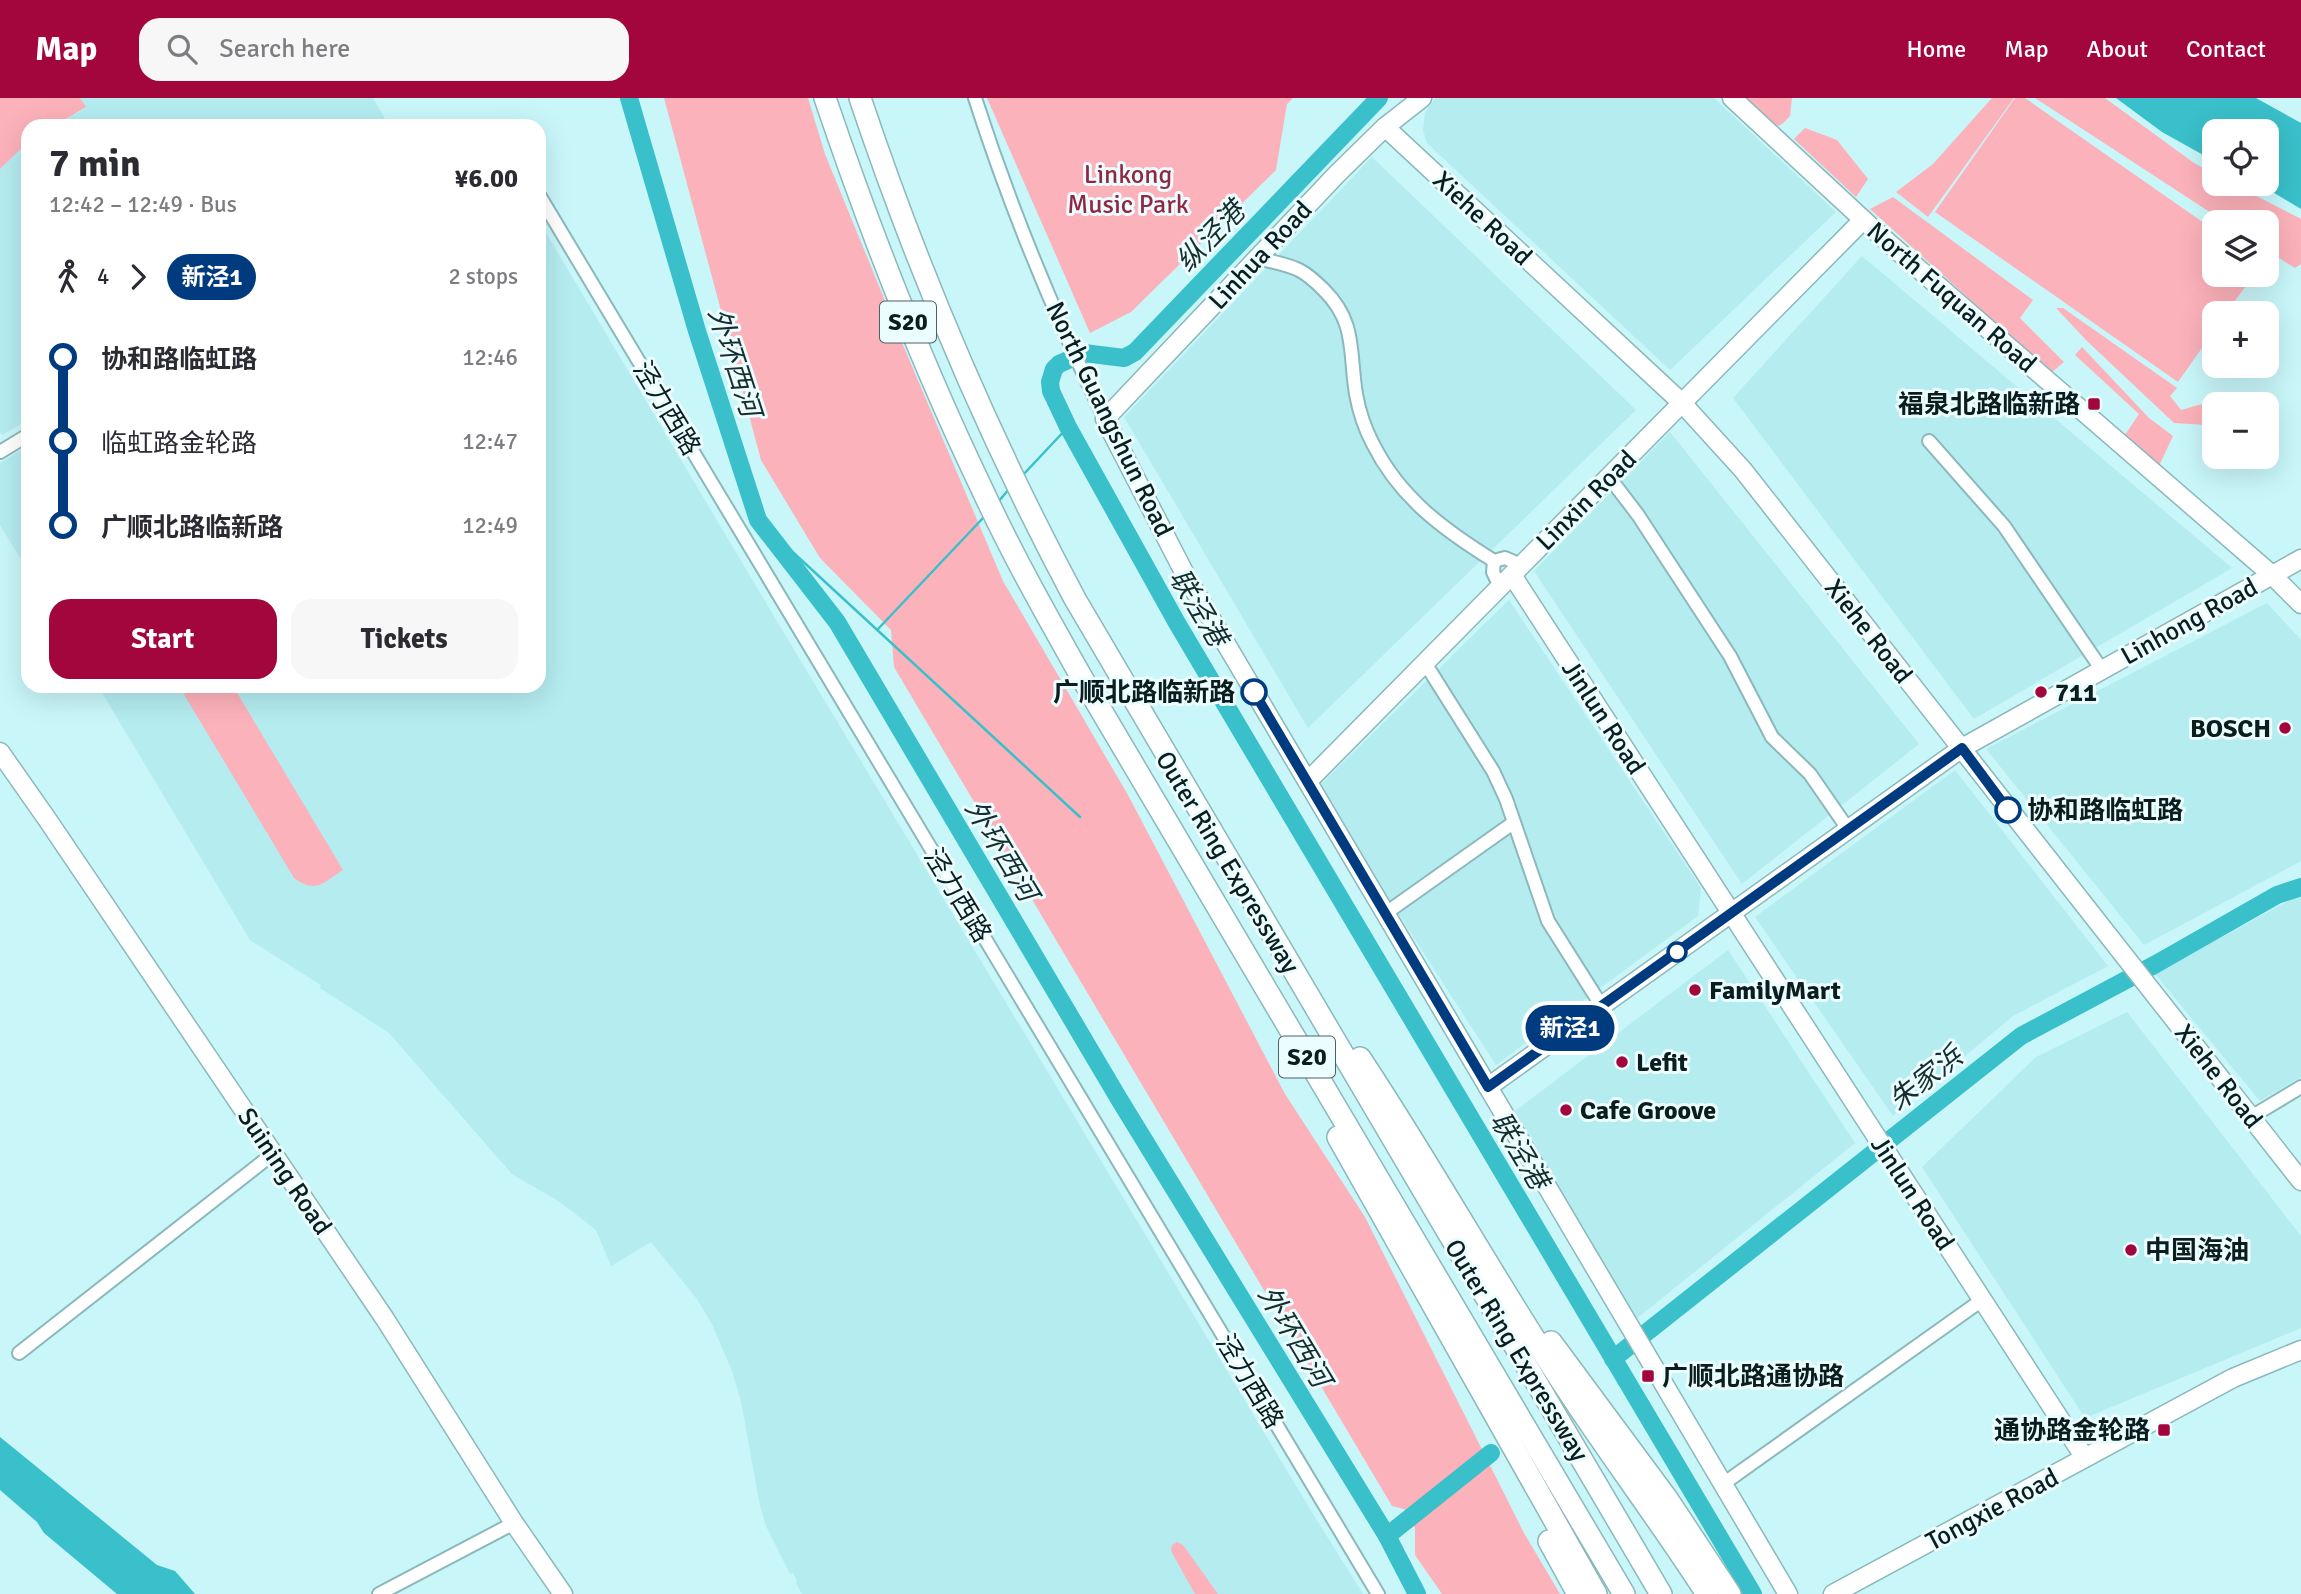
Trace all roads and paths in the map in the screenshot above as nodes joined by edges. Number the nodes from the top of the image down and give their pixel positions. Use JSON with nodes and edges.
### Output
{"nodes":[{"id":1,"x":825,"y":98,"type":"edge"},
{"id":2,"x":860,"y":98,"type":"edge"},
{"id":3,"x":975,"y":98,"type":"edge"},
{"id":4,"x":1422,"y":98,"type":"edge"},
{"id":5,"x":1732,"y":98,"type":"edge"},
{"id":6,"x":1385,"y":127,"type":"junction"},
{"id":7,"x":546,"y":207,"type":"edge"},
{"id":8,"x":1863,"y":220,"type":"junction"},
{"id":9,"x":1258,"y":258,"type":"junction"},
{"id":10,"x":1682,"y":403,"type":"junction"},
{"id":11,"x":1105,"y":419,"type":"junction"},
{"id":12,"x":21,"y":439,"type":"edge"},
{"id":13,"x":1929,"y":441,"type":"dead end"},
{"id":14,"x":0,"y":452,"type":"edge"},
{"id":15,"x":1609,"y":477,"type":"junction"},
{"id":16,"x":2301,"y":559,"type":"edge"},
{"id":17,"x":1494,"y":561,"type":"junction"},
{"id":18,"x":2272,"y":575,"type":"junction"},
{"id":19,"x":1511,"y":576,"type":"junction"},
{"id":20,"x":2301,"y":604,"type":"edge"},
{"id":21,"x":1425,"y":663,"type":"junction"},
{"id":22,"x":2102,"y":670,"type":"junction"},
{"id":23,"x":1962,"y":748,"type":"junction"},
{"id":24,"x":0,"y":752,"type":"edge"},
{"id":25,"x":0,"y":770,"type":"edge"},
{"id":26,"x":1308,"y":781,"type":"junction"},
{"id":27,"x":1513,"y":823,"type":"junction"},
{"id":28,"x":1848,"y":829,"type":"junction"},
{"id":29,"x":1223,"y":853,"type":"junction"},
{"id":30,"x":1196,"y":869,"type":"junction"},
{"id":31,"x":1731,"y":912,"type":"junction"},
{"id":32,"x":1386,"y":913,"type":"junction"},
{"id":33,"x":1601,"y":1005,"type":"junction"},
{"id":34,"x":1488,"y":1087,"type":"junction"},
{"id":35,"x":2301,"y":1087,"type":"edge"},
{"id":36,"x":2251,"y":1117,"type":"junction"},
{"id":37,"x":265,"y":1160,"type":"junction"},
{"id":38,"x":2301,"y":1181,"type":"edge"},
{"id":39,"x":1478,"y":1246,"type":"junction"},
{"id":40,"x":1421,"y":1286,"type":"junction"},
{"id":41,"x":1982,"y":1300,"type":"junction"},
{"id":42,"x":2301,"y":1350,"type":"edge"},
{"id":43,"x":19,"y":1353,"type":"dead end"},
{"id":44,"x":2085,"y":1458,"type":"junction"},
{"id":45,"x":1723,"y":1484,"type":"junction"},
{"id":46,"x":510,"y":1526,"type":"junction"},
{"id":47,"x":379,"y":1594,"type":"edge"},
{"id":48,"x":551,"y":1594,"type":"edge"},
{"id":49,"x":563,"y":1594,"type":"edge"},
{"id":50,"x":1378,"y":1594,"type":"edge"},
{"id":51,"x":1578,"y":1594,"type":"edge"},
{"id":52,"x":1596,"y":1594,"type":"edge"},
{"id":53,"x":1624,"y":1594,"type":"edge"},
{"id":54,"x":1661,"y":1594,"type":"edge"},
{"id":55,"x":1707,"y":1594,"type":"edge"},
{"id":56,"x":1730,"y":1594,"type":"edge"},
{"id":57,"x":1788,"y":1594,"type":"edge"},
{"id":58,"x":1833,"y":1594,"type":"edge"}],
"edges":[{"from":1,"to":30,"type":"highway","name":"Outer Ring Expressway","number":"S20"},
{"from":2,"to":29,"type":"highway","name":"Outer Ring Expressway","number":"S20"},
{"from":3,"to":11,"type":"street","name":"North Guangshun Road"},
{"from":4,"to":6,"type":"street","name":"Linhua Road"},
{"from":5,"to":8,"type":"street","name":"North Fuquan Road"},
{"from":6,"to":9,"type":"street","name":"Linhua Road"},
{"from":6,"to":10,"type":"street","name":"Xiehe Road"},
{"from":7,"to":50,"type":"street","name":"泾力西路"},
{"from":8,"to":10,"type":"street","name":"Linxin Road"},
{"from":8,"to":18,"type":"street","name":"North Fuquan Road"},
{"from":9,"to":11,"type":"street","name":"Linhua Road"},
{"from":9,"to":17,"type":"street"},
{"from":10,"to":15,"type":"street","name":"Linxin Road"},
{"from":10,"to":23,"type":"street","name":"Xiehe Road"},
{"from":11,"to":26,"type":"street","name":"North Guangshun Road"},
{"from":12,"to":14,"type":"street"},
{"from":13,"to":22,"type":"street"},
{"from":15,"to":19,"type":"street","name":"Linxin Road"},
{"from":15,"to":28,"type":"street"},
{"from":16,"to":18,"type":"street","name":"Linhong Road"},
{"from":17,"to":19,"type":"street"},
{"from":17,"to":19,"type":"street"},
{"from":18,"to":20,"type":"street","name":"North Fuquan Road"},
{"from":18,"to":22,"type":"street","name":"Linhong Road"},
{"from":19,"to":21,"type":"street","name":"Linxin Road"},
{"from":19,"to":31,"type":"street","name":"Jinlun Road"},
{"from":21,"to":26,"type":"street","name":"Linxin Road"},
{"from":21,"to":27,"type":"street"},
{"from":22,"to":23,"type":"street","name":"Linhong Road"},
{"from":23,"to":28,"type":"street","name":"Linhong Road"},
{"from":23,"to":36,"type":"street","name":"Xiehe Road"},
{"from":24,"to":46,"type":"street","name":"Suining Road"},
{"from":25,"to":37,"type":"street","name":"Suining Road"},
{"from":26,"to":32,"type":"street","name":"North Guangshun Road"},
{"from":27,"to":32,"type":"street"},
{"from":27,"to":33,"type":"street"},
{"from":28,"to":31,"type":"street","name":"Linhong Road"},
{"from":29,"to":39,"type":"highway"},
{"from":29,"to":54,"type":"highway","name":"Outer Ring Expressway","number":"S20"},
{"from":30,"to":40,"type":"highway"},
{"from":30,"to":53,"type":"highway","name":"Outer Ring Expressway","number":"S20"},
{"from":31,"to":33,"type":"street","name":"Linhong Road"},
{"from":31,"to":41,"type":"street","name":"Jinlun Road"},
{"from":32,"to":34,"type":"street","name":"North Guangshun Road"},
{"from":33,"to":34,"type":"street","name":"Linhong Road"},
{"from":34,"to":45,"type":"street","name":"North Guangshun Road"},
{"from":35,"to":36,"type":"street"},
{"from":36,"to":38,"type":"street","name":"Xiehe Road"},
{"from":37,"to":43,"type":"street"},
{"from":37,"to":46,"type":"street","name":"Suining Road"},
{"from":39,"to":55,"type":"highway"},
{"from":39,"to":56,"type":"highway"},
{"from":40,"to":51,"type":"highway"},
{"from":40,"to":52,"type":"highway"},
{"from":41,"to":44,"type":"street","name":"Jinlun Road"},
{"from":41,"to":45,"type":"street"},
{"from":42,"to":44,"type":"street","name":"Tongxie Road"},
{"from":44,"to":58,"type":"street","name":"Tongxie Road"},
{"from":45,"to":57,"type":"street","name":"North Guangshun Road"},
{"from":46,"to":47,"type":"street"},
{"from":46,"to":48,"type":"street","name":"Suining Road"},
{"from":46,"to":49,"type":"street","name":"Suining Road"}]}
